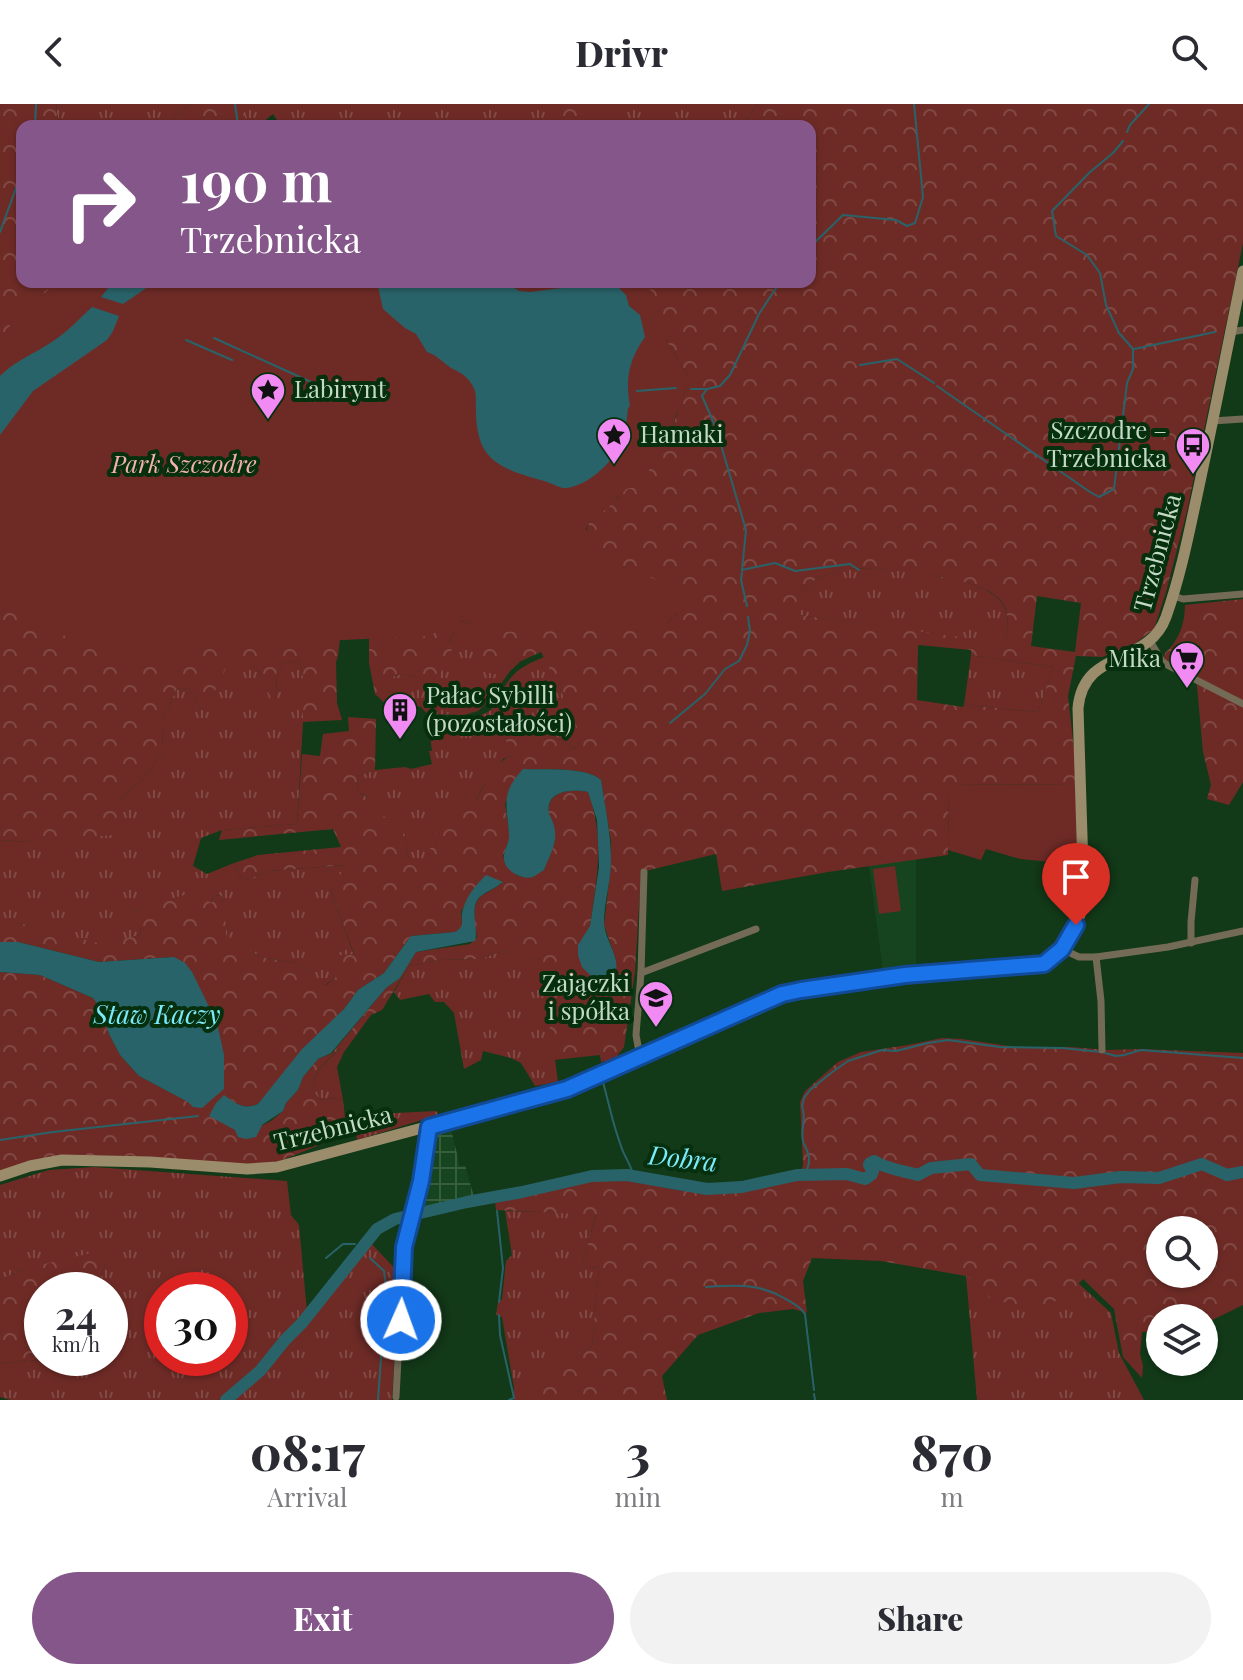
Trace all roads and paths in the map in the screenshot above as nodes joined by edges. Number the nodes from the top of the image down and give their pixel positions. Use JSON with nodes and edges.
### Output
{"nodes":[{"id":1,"x":1243,"y":271,"type":"edge"},
{"id":2,"x":1237,"y":331,"type":"edge"},
{"id":3,"x":1243,"y":419,"type":"edge"},
{"id":4,"x":1212,"y":421,"type":"junction"},
{"id":5,"x":1243,"y":594,"type":"edge"},
{"id":6,"x":1173,"y":596,"type":"junction"},
{"id":7,"x":1150,"y":641,"type":"junction"},
{"id":8,"x":1243,"y":704,"type":"edge"},
{"id":9,"x":644,"y":872,"type":"dead end"},
{"id":10,"x":1195,"y":880,"type":"dead end"},
{"id":11,"x":756,"y":929,"type":"dead end"},
{"id":12,"x":1243,"y":931,"type":"edge"},
{"id":13,"x":1191,"y":943,"type":"junction"},
{"id":14,"x":1062,"y":949,"type":"junction"},
{"id":15,"x":1096,"y":957,"type":"junction"},
{"id":16,"x":641,"y":973,"type":"junction"},
{"id":17,"x":1102,"y":1050,"type":"dead end"},
{"id":18,"x":640,"y":1057,"type":"junction"},
{"id":19,"x":429,"y":1127,"type":"junction"},
{"id":20,"x":0,"y":1176,"type":"edge"},
{"id":21,"x":396,"y":1397,"type":"dead end"}],
"edges":[{"from":1,"to":2,"type":"street","name":"Trzebnicka"},
{"from":2,"to":4,"type":"street","name":"Trzebnicka"},
{"from":3,"to":4,"type":"street"},
{"from":4,"to":6,"type":"street","name":"Trzebnicka"},
{"from":5,"to":6,"type":"street"},
{"from":6,"to":7,"type":"street","name":"Trzebnicka"},
{"from":7,"to":8,"type":"street"},
{"from":7,"to":14,"type":"street","name":"Trzebnicka"},
{"from":9,"to":16,"type":"street"},
{"from":10,"to":13,"type":"street"},
{"from":11,"to":16,"type":"street"},
{"from":12,"to":13,"type":"street"},
{"from":13,"to":15,"type":"street"},
{"from":14,"to":15,"type":"street"},
{"from":14,"to":18,"type":"street","name":"Trzebnicka"},
{"from":15,"to":17,"type":"street"},
{"from":16,"to":18,"type":"street"},
{"from":18,"to":19,"type":"street","name":"Trzebnicka"},
{"from":19,"to":20,"type":"street","name":"Trzebnicka"},
{"from":19,"to":21,"type":"street"}]}
